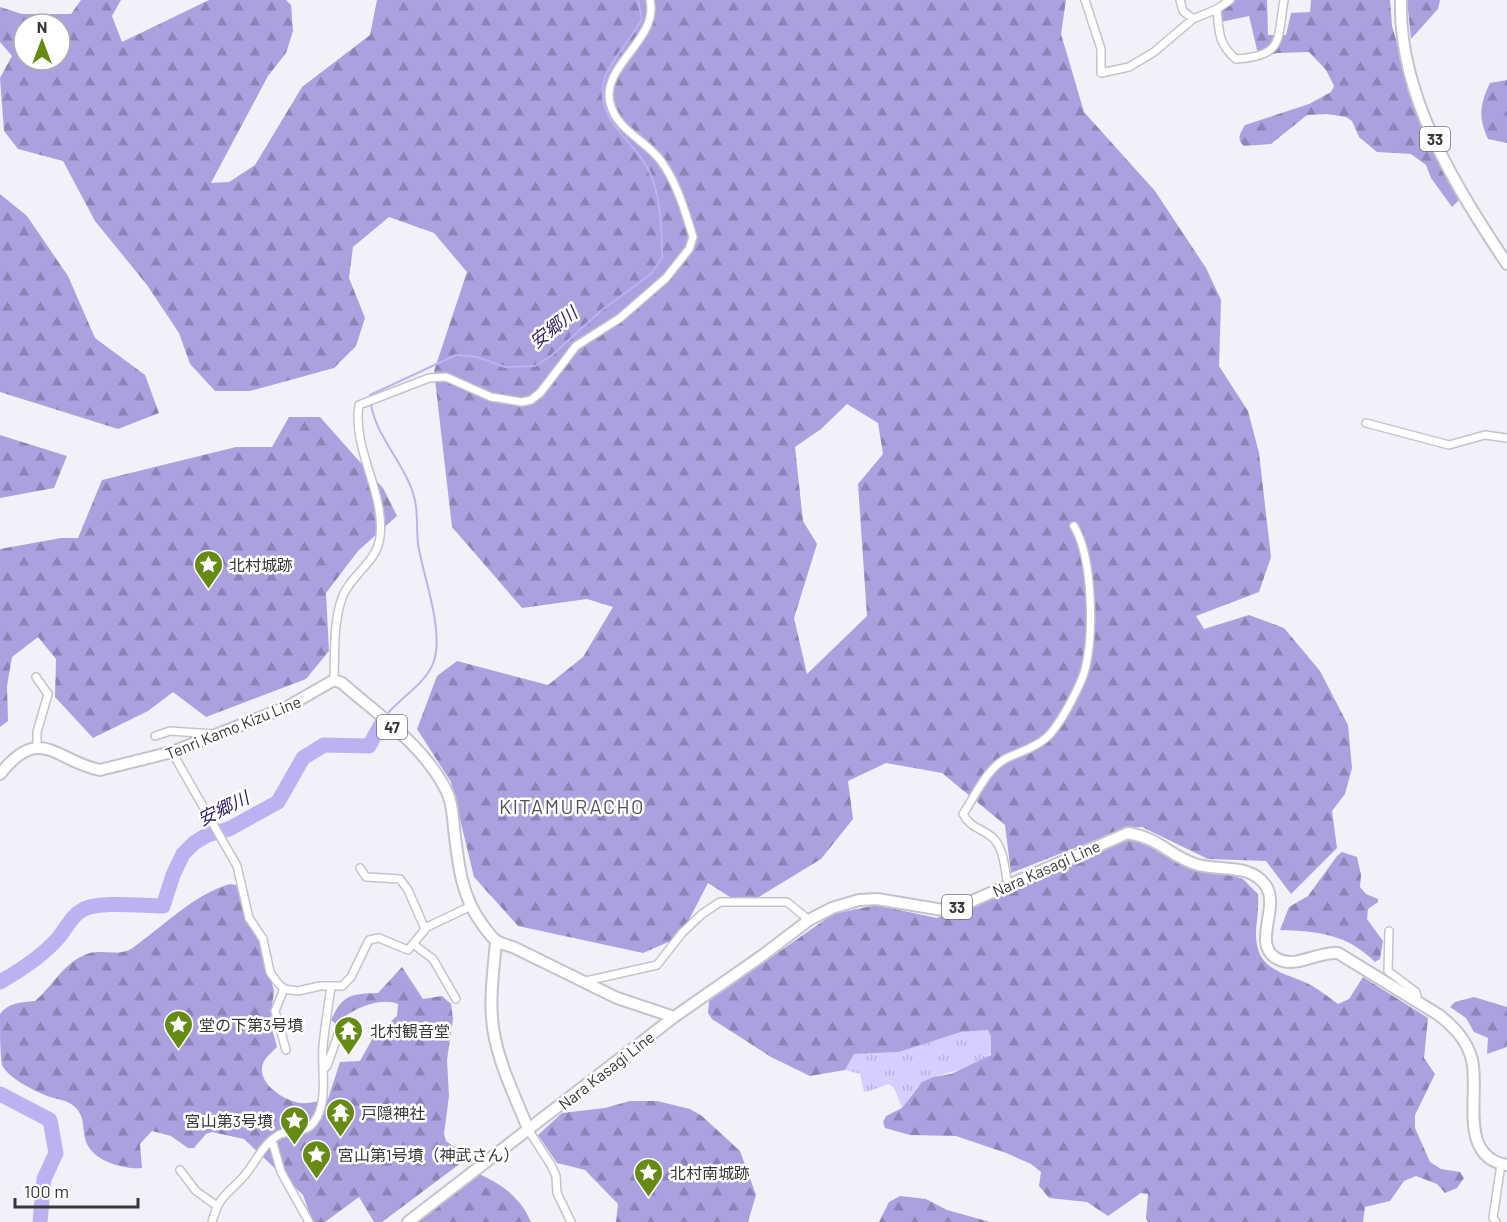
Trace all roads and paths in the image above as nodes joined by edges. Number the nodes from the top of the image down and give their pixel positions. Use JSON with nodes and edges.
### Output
{"nodes":[{"id":1,"x":650,"y":0,"type":"edge"},
{"id":2,"x":1085,"y":0,"type":"edge"},
{"id":3,"x":1180,"y":0,"type":"edge"},
{"id":4,"x":1230,"y":0,"type":"edge"},
{"id":5,"x":1284,"y":0,"type":"edge"},
{"id":6,"x":1401,"y":0,"type":"edge"},
{"id":7,"x":1217,"y":9,"type":"junction"},
{"id":8,"x":1193,"y":19,"type":"junction"},
{"id":9,"x":1507,"y":264,"type":"edge"},
{"id":10,"x":1366,"y":423,"type":"dead end"},
{"id":11,"x":1507,"y":438,"type":"edge"},
{"id":12,"x":1074,"y":526,"type":"dead end"},
{"id":13,"x":36,"y":677,"type":"dead end"},
{"id":14,"x":334,"y":680,"type":"junction"},
{"id":15,"x":220,"y":734,"type":"junction"},
{"id":16,"x":155,"y":736,"type":"dead end"},
{"id":17,"x":37,"y":746,"type":"junction"},
{"id":18,"x":172,"y":752,"type":"junction"},
{"id":19,"x":0,"y":774,"type":"edge"},
{"id":20,"x":360,"y":868,"type":"dead end"},
{"id":21,"x":1008,"y":885,"type":"junction"},
{"id":22,"x":469,"y":907,"type":"junction"},
{"id":23,"x":809,"y":920,"type":"junction"},
{"id":24,"x":425,"y":929,"type":"junction"},
{"id":25,"x":1389,"y":931,"type":"dead end"},
{"id":26,"x":496,"y":942,"type":"junction"},
{"id":27,"x":413,"y":945,"type":"junction"},
{"id":28,"x":583,"y":982,"type":"junction"},
{"id":29,"x":331,"y":987,"type":"junction"},
{"id":30,"x":284,"y":989,"type":"junction"},
{"id":31,"x":456,"y":999,"type":"dead end"},
{"id":32,"x":1418,"y":1002,"type":"junction"},
{"id":33,"x":674,"y":1017,"type":"junction"},
{"id":34,"x":341,"y":1026,"type":"dead end"},
{"id":35,"x":286,"y":1050,"type":"dead end"},
{"id":36,"x":323,"y":1070,"type":"junction"},
{"id":37,"x":529,"y":1131,"type":"junction"},
{"id":38,"x":272,"y":1140,"type":"junction"},
{"id":39,"x":1504,"y":1165,"type":"edge"},
{"id":40,"x":180,"y":1170,"type":"dead end"},
{"id":41,"x":217,"y":1206,"type":"junction"},
{"id":42,"x":212,"y":1222,"type":"edge"},
{"id":43,"x":309,"y":1222,"type":"edge"},
{"id":44,"x":408,"y":1222,"type":"edge"},
{"id":45,"x":571,"y":1222,"type":"edge"},
{"id":46,"x":1496,"y":1222,"type":"edge"}],
"edges":[{"from":1,"to":14,"type":"street"},
{"from":2,"to":8,"type":"street"},
{"from":3,"to":8,"type":"street"},
{"from":4,"to":7,"type":"street"},
{"from":5,"to":7,"type":"street"},
{"from":6,"to":9,"type":"main road","number":"33"},
{"from":7,"to":8,"type":"street"},
{"from":10,"to":11,"type":"street"},
{"from":12,"to":21,"type":"street"},
{"from":13,"to":17,"type":"street"},
{"from":14,"to":15,"type":"main road","name":"Tenri Kamo Kizu Line"},
{"from":14,"to":22,"type":"main road","number":"47"},
{"from":15,"to":16,"type":"street"},
{"from":15,"to":18,"type":"main road","name":"Tenri Kamo Kizu Line"},
{"from":17,"to":18,"type":"main road","name":"Tenri Kamo Kizu Line"},
{"from":17,"to":19,"type":"main road"},
{"from":18,"to":30,"type":"street"},
{"from":20,"to":24,"type":"street"},
{"from":21,"to":23,"type":"main road","name":"Nara Kasagi Line","number":"33"},
{"from":21,"to":32,"type":"main road","name":"Nara Kasagi Line","number":"33"},
{"from":22,"to":24,"type":"street"},
{"from":22,"to":26,"type":"main road","number":"47"},
{"from":23,"to":28,"type":"street"},
{"from":23,"to":33,"type":"main road","name":"Nara Kasagi Line","number":"33"},
{"from":24,"to":27,"type":"street"},
{"from":25,"to":32,"type":"street"},
{"from":26,"to":28,"type":"main road"},
{"from":26,"to":37,"type":"main road"},
{"from":27,"to":29,"type":"street"},
{"from":27,"to":31,"type":"street"},
{"from":28,"to":33,"type":"main road"},
{"from":29,"to":30,"type":"street"},
{"from":29,"to":36,"type":"street"},
{"from":30,"to":35,"type":"street"},
{"from":32,"to":39,"type":"main road","name":"Nara Kasagi Line","number":"33"},
{"from":33,"to":37,"type":"main road","name":"Nara Kasagi Line","number":"33"},
{"from":34,"to":36,"type":"street"},
{"from":36,"to":38,"type":"street"},
{"from":37,"to":44,"type":"main road","name":"Nara Kasagi Line","number":"33"},
{"from":37,"to":45,"type":"street"},
{"from":38,"to":41,"type":"street"},
{"from":38,"to":43,"type":"street"},
{"from":39,"to":46,"type":"street"},
{"from":40,"to":41,"type":"street"},
{"from":41,"to":42,"type":"street"}]}
